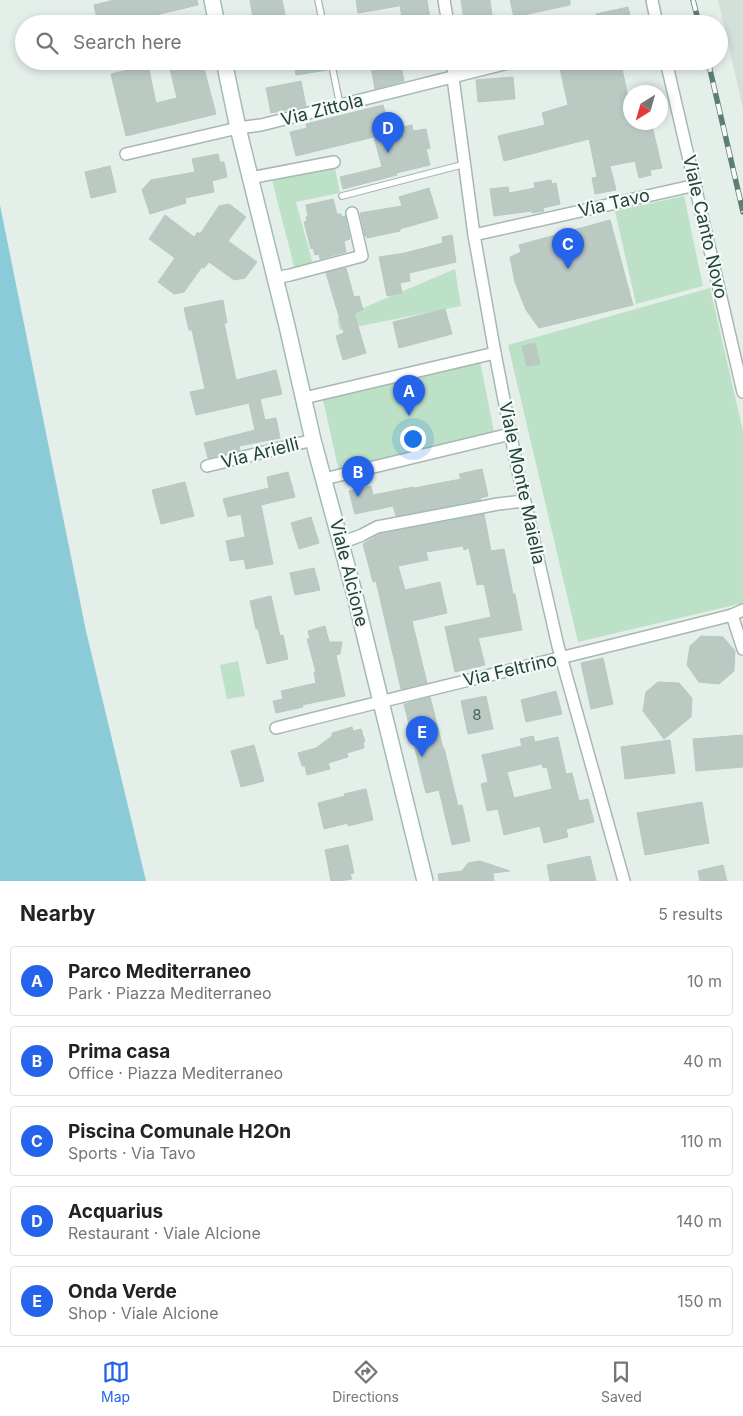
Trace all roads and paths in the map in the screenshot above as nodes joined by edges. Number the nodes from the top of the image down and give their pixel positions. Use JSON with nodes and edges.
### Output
{"nodes":[{"id":1,"x":212,"y":0,"type":"edge"},
{"id":2,"x":318,"y":0,"type":"edge"},
{"id":3,"x":444,"y":0,"type":"edge"},
{"id":4,"x":652,"y":0,"type":"edge"},
{"id":5,"x":213,"y":15,"type":"edge"},
{"id":6,"x":321,"y":15,"type":"edge"},
{"id":7,"x":446,"y":15,"type":"edge"},
{"id":8,"x":655,"y":15,"type":"edge"},
{"id":9,"x":226,"y":70,"type":"edge"},
{"id":10,"x":333,"y":70,"type":"edge"},
{"id":11,"x":453,"y":70,"type":"edge"},
{"id":12,"x":483,"y":70,"type":"edge"},
{"id":13,"x":668,"y":70,"type":"edge"},
{"id":14,"x":453,"y":78,"type":"junction"},
{"id":15,"x":340,"y":106,"type":"junction"},
{"id":16,"x":238,"y":128,"type":"junction"},
{"id":17,"x":126,"y":154,"type":"dead end"},
{"id":18,"x":334,"y":162,"type":"dead end"},
{"id":19,"x":465,"y":164,"type":"junction"},
{"id":20,"x":250,"y":178,"type":"junction"},
{"id":21,"x":696,"y":185,"type":"junction"},
{"id":22,"x":342,"y":196,"type":"dead end"},
{"id":23,"x":352,"y":213,"type":"dead end"},
{"id":24,"x":474,"y":235,"type":"junction"},
{"id":25,"x":275,"y":278,"type":"junction"},
{"id":26,"x":495,"y":353,"type":"junction"},
{"id":27,"x":743,"y":392,"type":"edge"},
{"id":28,"x":304,"y":398,"type":"junction"},
{"id":29,"x":510,"y":434,"type":"junction"},
{"id":30,"x":313,"y":440,"type":"junction"},
{"id":31,"x":208,"y":466,"type":"dead end"},
{"id":32,"x":324,"y":479,"type":"junction"},
{"id":33,"x":524,"y":501,"type":"junction"},
{"id":34,"x":341,"y":543,"type":"junction"},
{"id":35,"x":738,"y":613,"type":"edge"},
{"id":36,"x":743,"y":649,"type":"edge"},
{"id":37,"x":562,"y":658,"type":"junction"},
{"id":38,"x":381,"y":701,"type":"junction"},
{"id":39,"x":276,"y":728,"type":"dead end"},
{"id":40,"x":425,"y":881,"type":"edge"},
{"id":41,"x":624,"y":881,"type":"edge"}],
"edges":[{"from":1,"to":5,"type":"street"},
{"from":2,"to":6,"type":"lane"},
{"from":3,"to":7,"type":"street"},
{"from":4,"to":8,"type":"street"},
{"from":9,"to":16,"type":"street","name":"Viale Alcione"},
{"from":10,"to":15,"type":"lane"},
{"from":11,"to":14,"type":"street","name":"Viale Monte Maiella"},
{"from":12,"to":14,"type":"street","name":"Via Zittola"},
{"from":13,"to":21,"type":"street","name":"Viale Canto Novo"},
{"from":14,"to":15,"type":"street","name":"Via Zittola"},
{"from":14,"to":19,"type":"street","name":"Viale Monte Maiella"},
{"from":15,"to":16,"type":"street","name":"Via Zittola"},
{"from":16,"to":17,"type":"street","name":"Via Zittola"},
{"from":16,"to":20,"type":"street","name":"Viale Alcione"},
{"from":18,"to":20,"type":"street"},
{"from":19,"to":22,"type":"lane"},
{"from":19,"to":24,"type":"street","name":"Viale Monte Maiella"},
{"from":20,"to":25,"type":"street","name":"Viale Alcione"},
{"from":21,"to":24,"type":"street","name":"Via Tavo"},
{"from":21,"to":27,"type":"street","name":"Viale Canto Novo"},
{"from":23,"to":25,"type":"street"},
{"from":24,"to":26,"type":"street","name":"Viale Monte Maiella"},
{"from":25,"to":28,"type":"street","name":"Viale Alcione"},
{"from":26,"to":28,"type":"street"},
{"from":26,"to":29,"type":"street","name":"Viale Monte Maiella"},
{"from":28,"to":30,"type":"street","name":"Viale Alcione"},
{"from":29,"to":32,"type":"street"},
{"from":29,"to":33,"type":"street","name":"Viale Monte Maiella"},
{"from":30,"to":31,"type":"street","name":"Via Arielli"},
{"from":30,"to":32,"type":"street","name":"Viale Alcione"},
{"from":32,"to":34,"type":"street","name":"Viale Alcione"},
{"from":33,"to":34,"type":"street"},
{"from":33,"to":37,"type":"street","name":"Viale Monte Maiella"},
{"from":34,"to":38,"type":"street","name":"Viale Alcione"},
{"from":35,"to":36,"type":"street"},
{"from":35,"to":37,"type":"street","name":"Via Feltrino"},
{"from":37,"to":38,"type":"street","name":"Via Feltrino"},
{"from":37,"to":41,"type":"street","name":"Viale Monte Maiella"},
{"from":38,"to":39,"type":"street","name":"Via Feltrino"},
{"from":38,"to":40,"type":"street","name":"Viale Alcione"}]}
